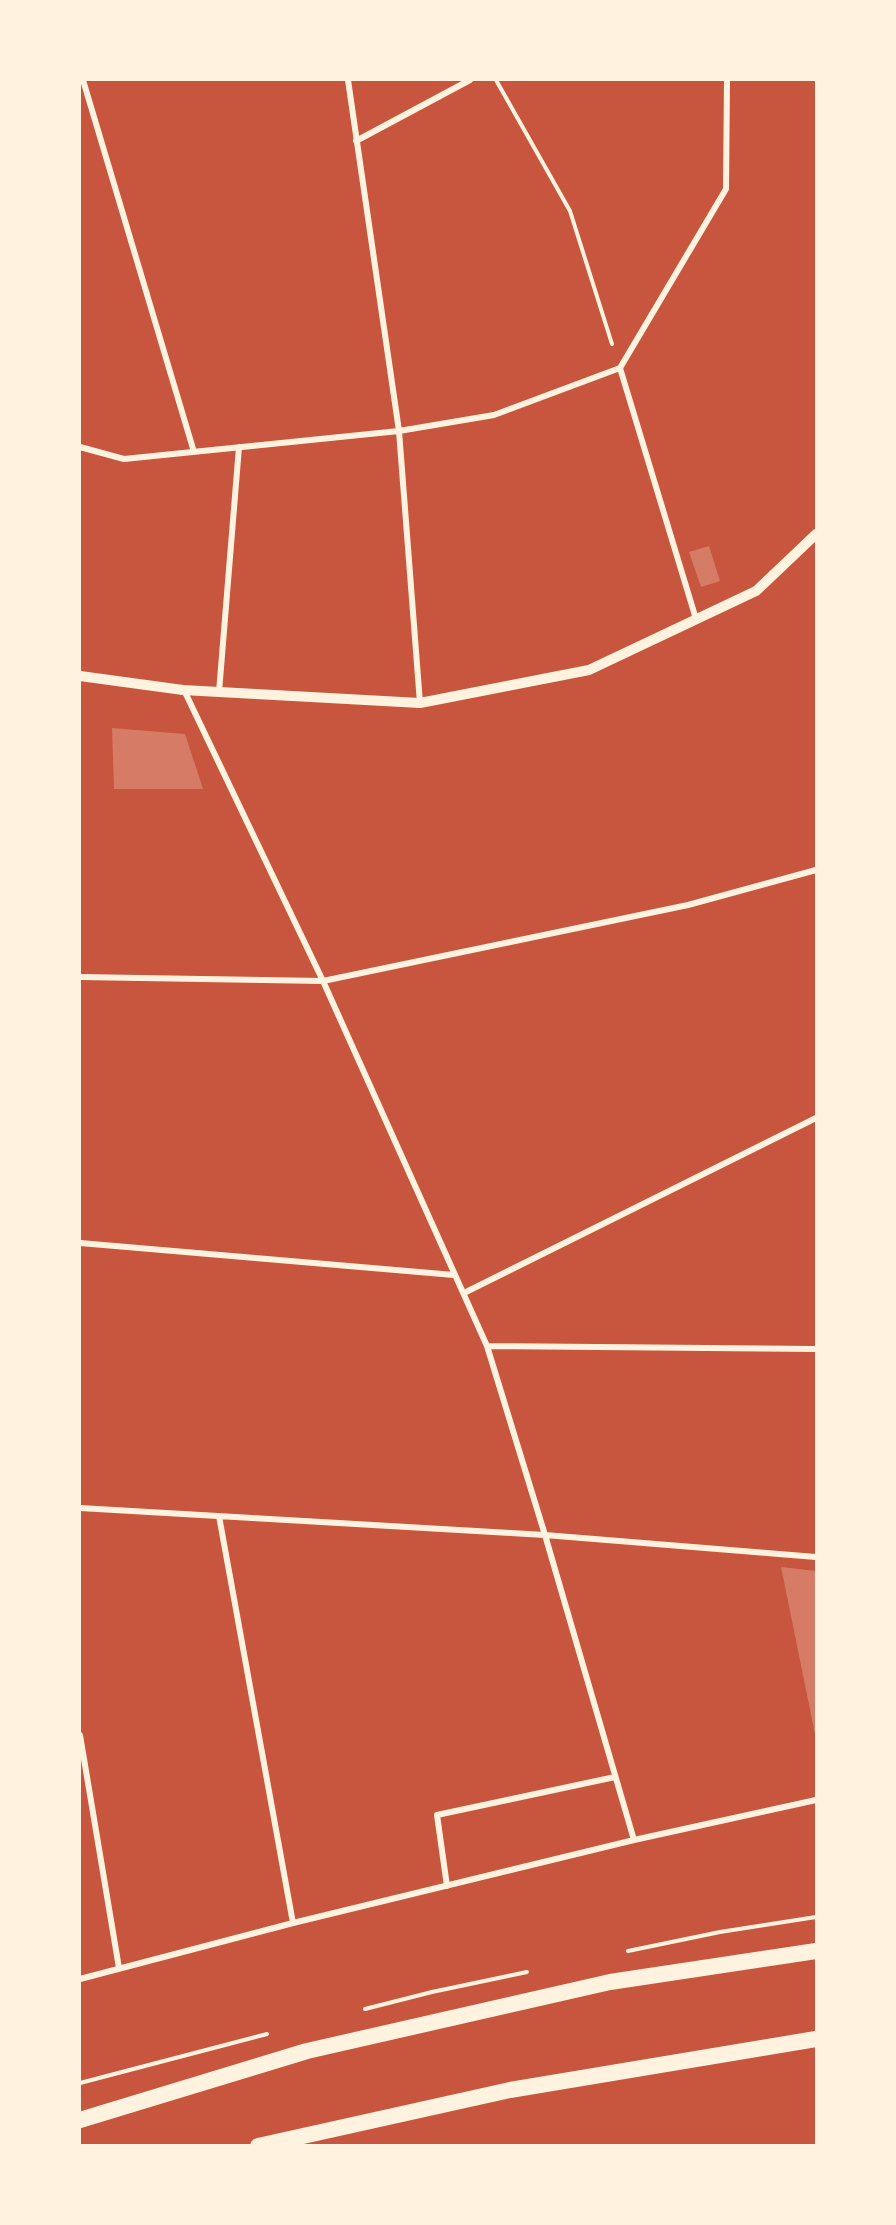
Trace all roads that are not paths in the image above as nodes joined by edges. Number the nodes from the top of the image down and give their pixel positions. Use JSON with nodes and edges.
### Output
{"nodes":[{"id":1,"x":83,"y":80,"type":"edge"},
{"id":2,"x":348,"y":80,"type":"edge"},
{"id":3,"x":470,"y":80,"type":"edge"},
{"id":4,"x":727,"y":80,"type":"edge"},
{"id":5,"x":356,"y":141,"type":"junction"},
{"id":6,"x":620,"y":368,"type":"junction"},
{"id":7,"x":399,"y":431,"type":"junction"},
{"id":8,"x":80,"y":447,"type":"edge"},
{"id":9,"x":239,"y":447,"type":"junction"},
{"id":10,"x":194,"y":452,"type":"junction"},
{"id":11,"x":816,"y":534,"type":"edge"},
{"id":12,"x":696,"y":619,"type":"junction"},
{"id":13,"x":80,"y":676,"type":"edge"},
{"id":14,"x":183,"y":690,"type":"junction"},
{"id":15,"x":219,"y":692,"type":"junction"},
{"id":16,"x":420,"y":703,"type":"junction"},
{"id":17,"x":816,"y":870,"type":"edge"},
{"id":18,"x":80,"y":977,"type":"edge"},
{"id":19,"x":323,"y":981,"type":"junction"},
{"id":20,"x":816,"y":1118,"type":"edge"},
{"id":21,"x":80,"y":1243,"type":"edge"},
{"id":22,"x":454,"y":1275,"type":"junction"},
{"id":23,"x":464,"y":1293,"type":"junction"},
{"id":24,"x":487,"y":1346,"type":"junction"},
{"id":25,"x":816,"y":1349,"type":"edge"},
{"id":26,"x":80,"y":1508,"type":"edge"},
{"id":27,"x":219,"y":1516,"type":"junction"},
{"id":28,"x":545,"y":1535,"type":"junction"},
{"id":29,"x":816,"y":1557,"type":"edge"},
{"id":30,"x":80,"y":1735,"type":"edge"},
{"id":31,"x":615,"y":1777,"type":"junction"},
{"id":32,"x":816,"y":1800,"type":"edge"},
{"id":33,"x":634,"y":1840,"type":"junction"},
{"id":34,"x":447,"y":1886,"type":"junction"},
{"id":35,"x":293,"y":1923,"type":"junction"},
{"id":36,"x":816,"y":1951,"type":"edge"},
{"id":37,"x":119,"y":1968,"type":"junction"},
{"id":38,"x":80,"y":1979,"type":"edge"},
{"id":39,"x":816,"y":2039,"type":"edge"},
{"id":40,"x":80,"y":2120,"type":"edge"},
{"id":41,"x":258,"y":2145,"type":"edge"}],
"edges":[{"from":1,"to":10,"type":"street"},
{"from":2,"to":5,"type":"street"},
{"from":3,"to":5,"type":"street"},
{"from":4,"to":6,"type":"street"},
{"from":5,"to":7,"type":"street"},
{"from":6,"to":7,"type":"street"},
{"from":6,"to":12,"type":"street"},
{"from":7,"to":9,"type":"street"},
{"from":7,"to":16,"type":"street"},
{"from":8,"to":10,"type":"street"},
{"from":9,"to":10,"type":"street"},
{"from":9,"to":15,"type":"street"},
{"from":11,"to":12,"type":"street"},
{"from":12,"to":16,"type":"street"},
{"from":13,"to":14,"type":"street"},
{"from":14,"to":15,"type":"street"},
{"from":14,"to":19,"type":"street"},
{"from":15,"to":16,"type":"street"},
{"from":17,"to":19,"type":"street"},
{"from":18,"to":19,"type":"street"},
{"from":19,"to":22,"type":"street"},
{"from":20,"to":23,"type":"street"},
{"from":21,"to":22,"type":"street"},
{"from":22,"to":23,"type":"street"},
{"from":23,"to":24,"type":"street"},
{"from":24,"to":25,"type":"street"},
{"from":24,"to":28,"type":"street"},
{"from":26,"to":27,"type":"street"},
{"from":27,"to":28,"type":"street"},
{"from":27,"to":35,"type":"street"},
{"from":28,"to":29,"type":"street"},
{"from":28,"to":31,"type":"street"},
{"from":30,"to":37,"type":"street"},
{"from":31,"to":33,"type":"street"},
{"from":31,"to":34,"type":"street"},
{"from":32,"to":33,"type":"street"},
{"from":33,"to":34,"type":"street"},
{"from":34,"to":35,"type":"street"},
{"from":35,"to":37,"type":"street"},
{"from":36,"to":40,"type":"highway"},
{"from":37,"to":38,"type":"street"},
{"from":39,"to":41,"type":"highway"}]}
